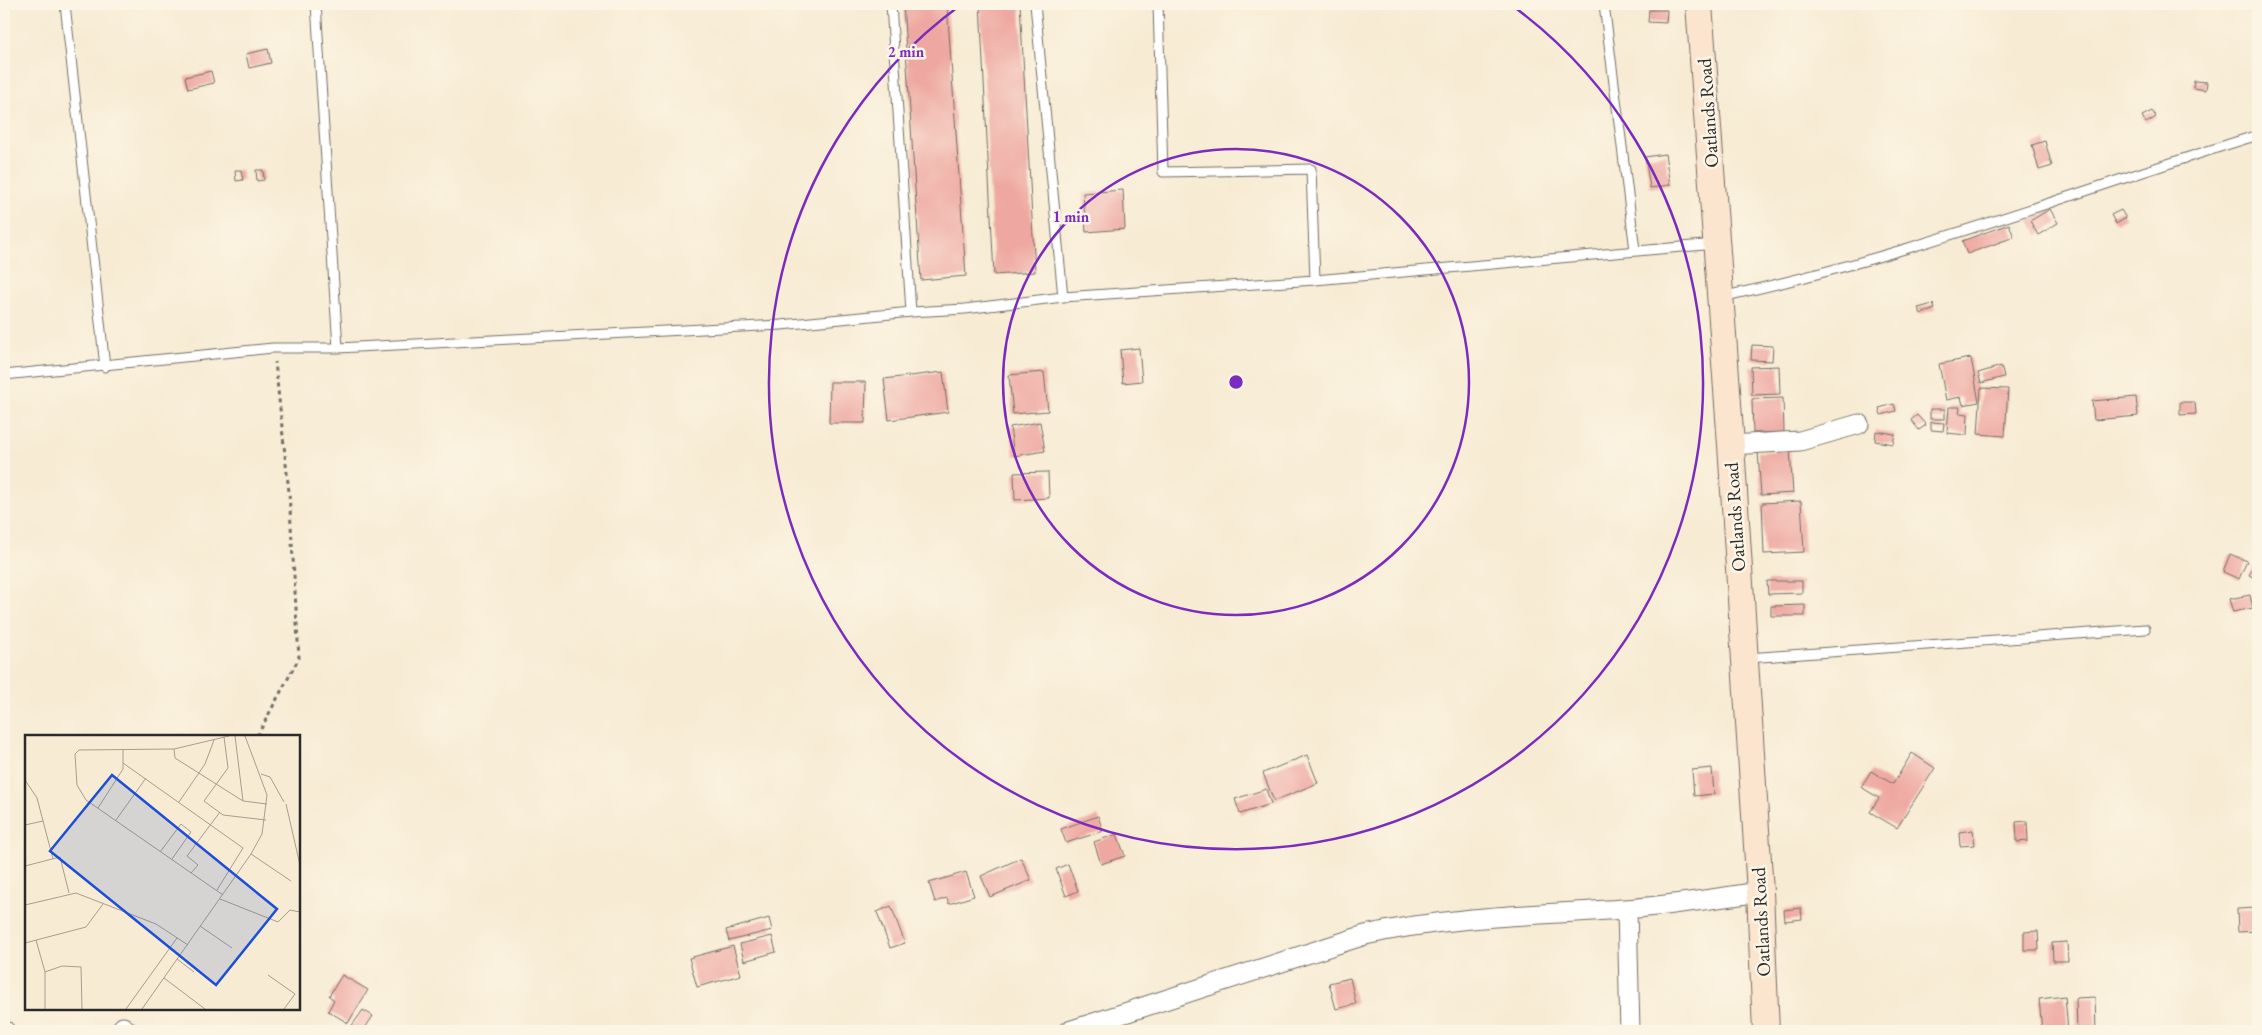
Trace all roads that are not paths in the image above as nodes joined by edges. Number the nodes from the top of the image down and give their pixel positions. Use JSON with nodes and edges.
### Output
{"nodes":[{"id":1,"x":65,"y":4,"type":"edge"},
{"id":2,"x":316,"y":4,"type":"edge"},
{"id":3,"x":890,"y":4,"type":"edge"},
{"id":4,"x":1036,"y":4,"type":"edge"},
{"id":5,"x":1158,"y":4,"type":"edge"},
{"id":6,"x":1604,"y":4,"type":"edge"},
{"id":7,"x":1699,"y":4,"type":"edge"},
{"id":8,"x":2258,"y":134,"type":"edge"},
{"id":9,"x":1718,"y":244,"type":"junction"},
{"id":10,"x":1635,"y":250,"type":"junction"},
{"id":11,"x":1315,"y":280,"type":"junction"},
{"id":12,"x":1063,"y":297,"type":"junction"},
{"id":13,"x":1721,"y":297,"type":"junction"},
{"id":14,"x":910,"y":312,"type":"junction"},
{"id":15,"x":338,"y":348,"type":"junction"},
{"id":16,"x":105,"y":367,"type":"junction"},
{"id":17,"x":4,"y":375,"type":"edge"},
{"id":18,"x":1860,"y":424,"type":"dead end"},
{"id":19,"x":1731,"y":444,"type":"junction"},
{"id":20,"x":2145,"y":629,"type":"dead end"},
{"id":21,"x":1744,"y":658,"type":"junction"},
{"id":22,"x":1760,"y":892,"type":"junction"},
{"id":23,"x":1627,"y":909,"type":"junction"},
{"id":24,"x":120,"y":1031,"type":"edge"},
{"id":25,"x":128,"y":1031,"type":"edge"},
{"id":26,"x":1069,"y":1031,"type":"edge"},
{"id":27,"x":1630,"y":1031,"type":"edge"},
{"id":28,"x":1766,"y":1031,"type":"edge"}],
"edges":[{"from":1,"to":16,"type":"lane"},
{"from":2,"to":15,"type":"lane"},
{"from":3,"to":14,"type":"lane"},
{"from":4,"to":12,"type":"lane"},
{"from":5,"to":11,"type":"lane"},
{"from":6,"to":10,"type":"lane"},
{"from":7,"to":9,"type":"street","name":"Oatlands Road"},
{"from":8,"to":13,"type":"lane"},
{"from":9,"to":10,"type":"lane"},
{"from":9,"to":13,"type":"street","name":"Oatlands Road"},
{"from":10,"to":11,"type":"lane"},
{"from":11,"to":12,"type":"lane"},
{"from":12,"to":14,"type":"lane"},
{"from":13,"to":19,"type":"street","name":"Oatlands Road"},
{"from":14,"to":15,"type":"lane"},
{"from":15,"to":16,"type":"lane"},
{"from":16,"to":17,"type":"lane"},
{"from":18,"to":19,"type":"street"},
{"from":19,"to":21,"type":"street","name":"Oatlands Road"},
{"from":20,"to":21,"type":"lane"},
{"from":21,"to":22,"type":"street","name":"Oatlands Road"},
{"from":22,"to":23,"type":"street"},
{"from":22,"to":28,"type":"street","name":"Oatlands Road"},
{"from":23,"to":26,"type":"street"},
{"from":23,"to":27,"type":"street"},
{"from":24,"to":25,"type":"street"}]}
